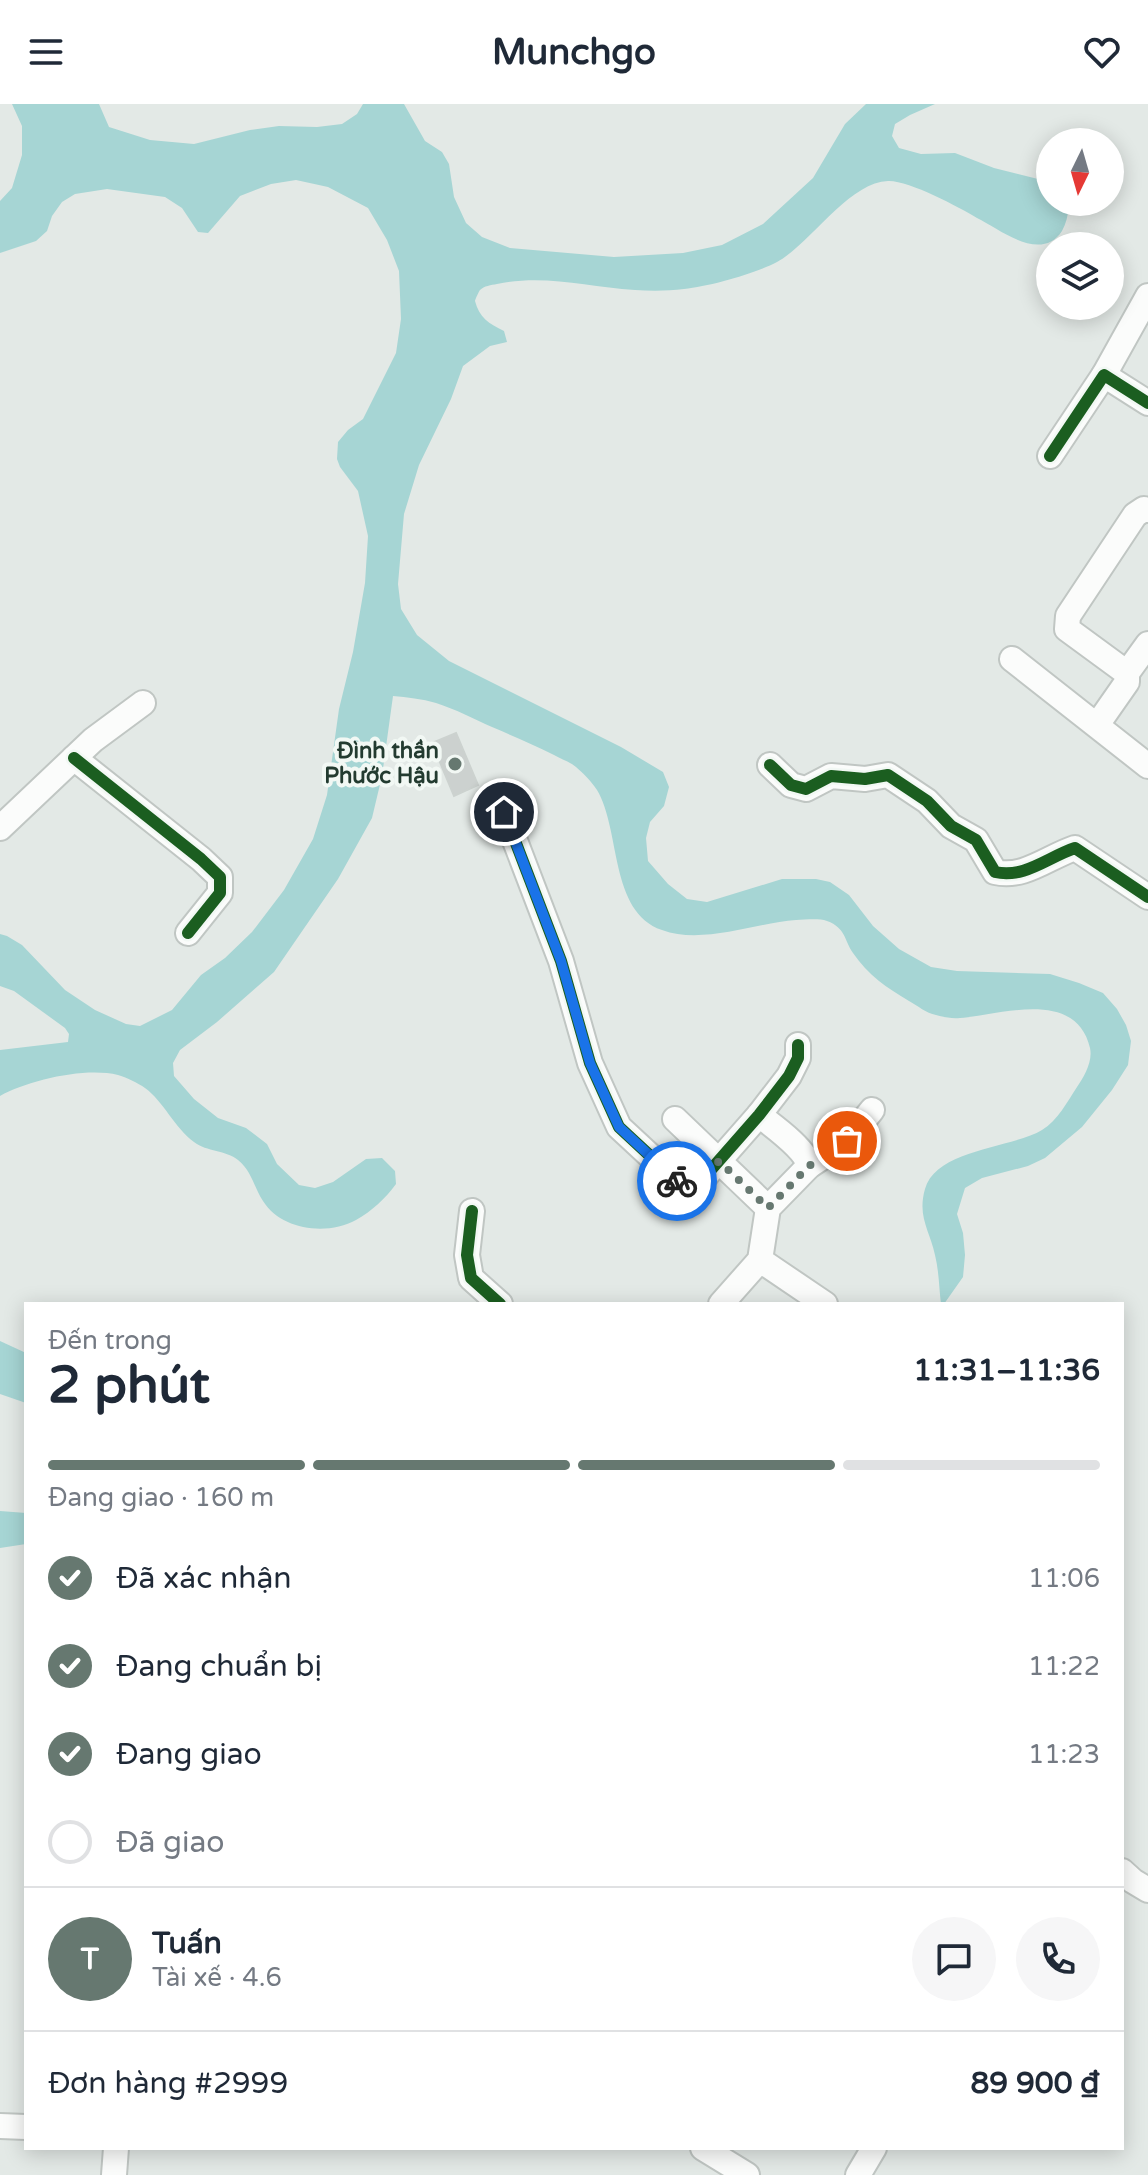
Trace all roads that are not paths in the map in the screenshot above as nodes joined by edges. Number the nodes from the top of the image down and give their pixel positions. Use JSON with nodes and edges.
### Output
{"nodes":[{"id":1,"x":1148,"y":296,"type":"edge"},
{"id":2,"x":1104,"y":375,"type":"junction"},
{"id":3,"x":1148,"y":403,"type":"edge"},
{"id":4,"x":1050,"y":456,"type":"dead end"},
{"id":5,"x":1148,"y":510,"type":"edge"},
{"id":6,"x":1148,"y":644,"type":"edge"},
{"id":7,"x":1012,"y":659,"type":"dead end"},
{"id":8,"x":1127,"y":673,"type":"junction"},
{"id":9,"x":143,"y":703,"type":"dead end"},
{"id":10,"x":1097,"y":725,"type":"junction"},
{"id":11,"x":74,"y":758,"type":"junction"},
{"id":12,"x":770,"y":765,"type":"dead end"},
{"id":13,"x":1148,"y":766,"type":"edge"},
{"id":14,"x":504,"y":812,"type":"dead end"},
{"id":15,"x":0,"y":828,"type":"edge"},
{"id":16,"x":1148,"y":897,"type":"edge"},
{"id":17,"x":188,"y":933,"type":"dead end"},
{"id":18,"x":798,"y":1045,"type":"dead end"},
{"id":19,"x":872,"y":1110,"type":"dead end"},
{"id":20,"x":759,"y":1115,"type":"junction"},
{"id":21,"x":675,"y":1119,"type":"dead end"},
{"id":22,"x":719,"y":1161,"type":"junction"},
{"id":23,"x":809,"y":1166,"type":"junction"},
{"id":24,"x":768,"y":1208,"type":"junction"},
{"id":25,"x":472,"y":1211,"type":"dead end"},
{"id":26,"x":760,"y":1260,"type":"junction"},
{"id":27,"x":498,"y":1302,"type":"edge"},
{"id":28,"x":723,"y":1302,"type":"edge"},
{"id":29,"x":822,"y":1302,"type":"edge"},
{"id":30,"x":1124,"y":1873,"type":"edge"},
{"id":31,"x":1148,"y":1890,"type":"edge"},
{"id":32,"x":0,"y":2126,"type":"edge"},
{"id":33,"x":24,"y":2127,"type":"edge"},
{"id":34,"x":116,"y":2150,"type":"edge"},
{"id":35,"x":706,"y":2150,"type":"edge"},
{"id":36,"x":873,"y":2150,"type":"edge"},
{"id":37,"x":114,"y":2175,"type":"edge"},
{"id":38,"x":747,"y":2175,"type":"edge"},
{"id":39,"x":858,"y":2175,"type":"edge"}],
"edges":[{"from":1,"to":2,"type":"street"},
{"from":2,"to":3,"type":"street"},
{"from":2,"to":4,"type":"street"},
{"from":5,"to":8,"type":"street"},
{"from":6,"to":8,"type":"street"},
{"from":7,"to":10,"type":"street"},
{"from":8,"to":10,"type":"street"},
{"from":9,"to":11,"type":"street"},
{"from":10,"to":13,"type":"street"},
{"from":11,"to":15,"type":"street"},
{"from":11,"to":17,"type":"street"},
{"from":12,"to":16,"type":"street"},
{"from":14,"to":22,"type":"street"},
{"from":18,"to":20,"type":"street"},
{"from":19,"to":23,"type":"street"},
{"from":20,"to":22,"type":"street"},
{"from":20,"to":23,"type":"street"},
{"from":21,"to":22,"type":"street"},
{"from":22,"to":24,"type":"street"},
{"from":23,"to":24,"type":"street"},
{"from":24,"to":26,"type":"street"},
{"from":25,"to":27,"type":"street"},
{"from":26,"to":28,"type":"street"},
{"from":26,"to":29,"type":"street"},
{"from":30,"to":31,"type":"street"},
{"from":32,"to":33,"type":"street"},
{"from":34,"to":37,"type":"street"},
{"from":35,"to":38,"type":"street"},
{"from":36,"to":39,"type":"street"}]}
